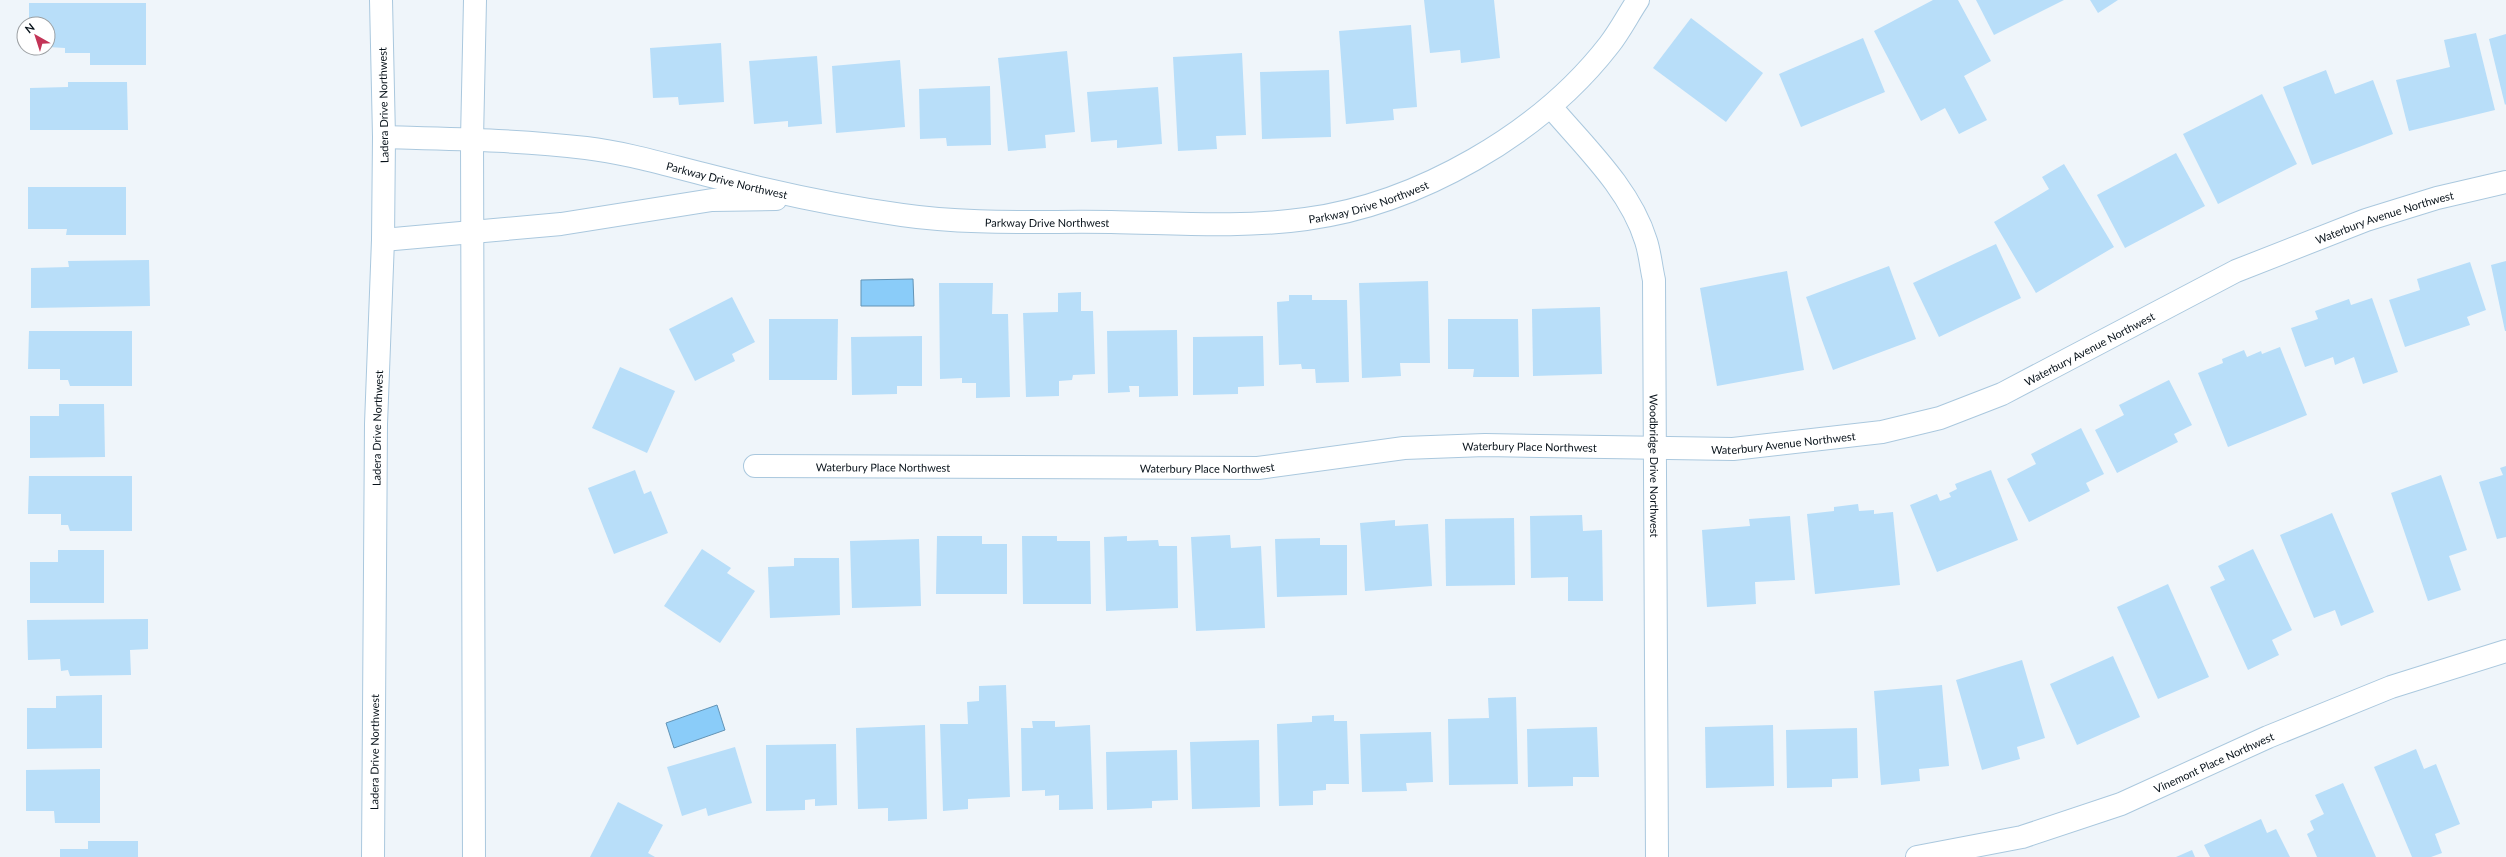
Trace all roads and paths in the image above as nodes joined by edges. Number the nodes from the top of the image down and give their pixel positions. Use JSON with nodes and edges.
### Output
{"nodes":[{"id":1,"x":381,"y":0,"type":"edge"},
{"id":2,"x":475,"y":0,"type":"edge"},
{"id":3,"x":1638,"y":0,"type":"edge"},
{"id":4,"x":1551,"y":107,"type":"junction"},
{"id":5,"x":384,"y":137,"type":"junction"},
{"id":6,"x":472,"y":139,"type":"junction"},
{"id":7,"x":2506,"y":182,"type":"edge"},
{"id":8,"x":811,"y":198,"type":"junction"},
{"id":9,"x":472,"y":230,"type":"junction"},
{"id":10,"x":383,"y":240,"type":"junction"},
{"id":11,"x":1656,"y":446,"type":"junction"},
{"id":12,"x":756,"y":466,"type":"dead end"},
{"id":13,"x":2506,"y":651,"type":"edge"},
{"id":14,"x":373,"y":857,"type":"edge"},
{"id":15,"x":474,"y":857,"type":"edge"},
{"id":16,"x":1658,"y":857,"type":"edge"},
{"id":17,"x":1917,"y":857,"type":"edge"}],
"edges":[{"from":1,"to":5,"type":"street","name":"Ladera Drive Northwest"},
{"from":2,"to":6,"type":"street"},
{"from":3,"to":4,"type":"street","name":"Parkway Drive Northwest"},
{"from":4,"to":8,"type":"street","name":"Parkway Drive Northwest"},
{"from":4,"to":11,"type":"street","name":"Woodbridge Drive Northwest"},
{"from":5,"to":6,"type":"street","name":"Parkway Drive Northwest"},
{"from":5,"to":10,"type":"street","name":"Ladera Drive Northwest"},
{"from":6,"to":8,"type":"street","name":"Parkway Drive Northwest"},
{"from":6,"to":9,"type":"street"},
{"from":7,"to":11,"type":"street","name":"Waterbury Avenue Northwest"},
{"from":8,"to":9,"type":"street"},
{"from":9,"to":10,"type":"street"},
{"from":9,"to":15,"type":"street"},
{"from":10,"to":14,"type":"street","name":"Ladera Drive Northwest"},
{"from":11,"to":12,"type":"street","name":"Waterbury Place Northwest"},
{"from":11,"to":16,"type":"street","name":"Woodbridge Drive Northwest"},
{"from":13,"to":17,"type":"street","name":"Vinemont Place Northwest"}]}
